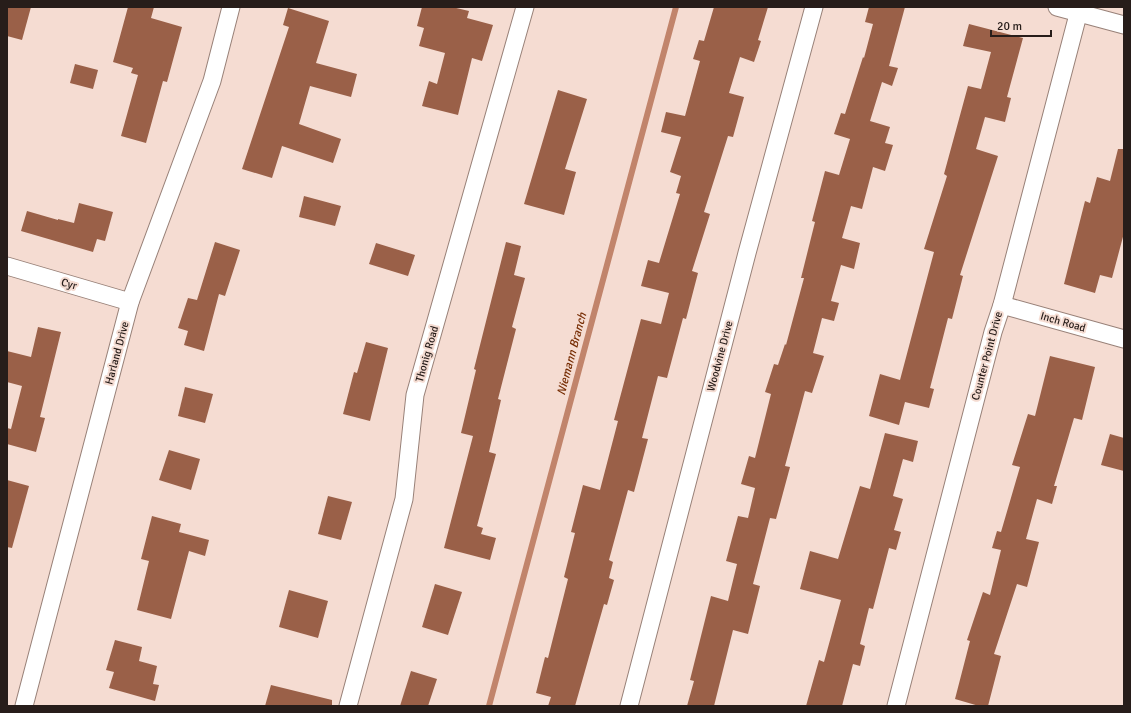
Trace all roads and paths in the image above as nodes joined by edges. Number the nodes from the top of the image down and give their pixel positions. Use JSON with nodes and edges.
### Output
{"nodes":[{"id":1,"x":231,"y":7,"type":"edge"},
{"id":2,"x":525,"y":7,"type":"edge"},
{"id":3,"x":814,"y":7,"type":"edge"},
{"id":4,"x":1057,"y":7,"type":"edge"},
{"id":5,"x":1079,"y":10,"type":"edge"},
{"id":6,"x":1124,"y":25,"type":"edge"},
{"id":7,"x":7,"y":266,"type":"edge"},
{"id":8,"x":130,"y":302,"type":"junction"},
{"id":9,"x":1002,"y":305,"type":"junction"},
{"id":10,"x":1124,"y":339,"type":"edge"},
{"id":11,"x":24,"y":706,"type":"edge"},
{"id":12,"x":348,"y":706,"type":"edge"},
{"id":13,"x":629,"y":706,"type":"edge"},
{"id":14,"x":896,"y":706,"type":"edge"}],
"edges":[{"from":1,"to":8,"type":"street","name":"Harland Drive"},
{"from":2,"to":12,"type":"street","name":"Thonig Road"},
{"from":3,"to":13,"type":"street","name":"Woodvine Drive"},
{"from":4,"to":5,"type":"street"},
{"from":5,"to":6,"type":"street"},
{"from":5,"to":9,"type":"street","name":"Counter Point Drive"},
{"from":7,"to":8,"type":"street","name":"Cyr"},
{"from":8,"to":11,"type":"street","name":"Harland Drive"},
{"from":9,"to":10,"type":"street","name":"Inch Road"},
{"from":9,"to":14,"type":"street","name":"Counter Point Drive"}]}
